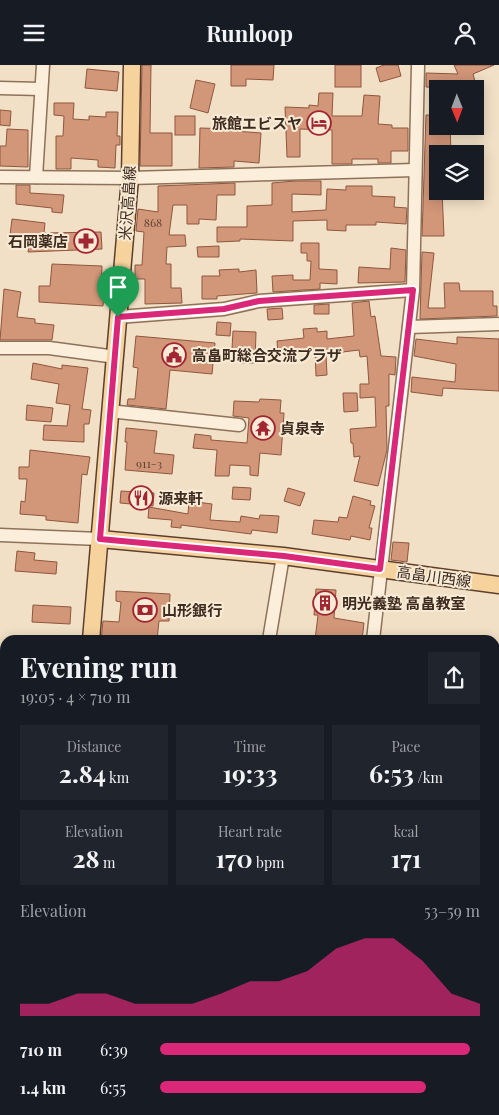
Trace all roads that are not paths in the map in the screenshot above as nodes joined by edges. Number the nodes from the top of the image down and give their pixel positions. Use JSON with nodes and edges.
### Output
{"nodes":[{"id":1,"x":43,"y":65,"type":"edge"},
{"id":2,"x":132,"y":65,"type":"edge"},
{"id":3,"x":421,"y":67,"type":"edge"},
{"id":4,"x":0,"y":88,"type":"edge"},
{"id":5,"x":41,"y":89,"type":"junction"},
{"id":6,"x":415,"y":170,"type":"junction"},
{"id":7,"x":0,"y":177,"type":"edge"},
{"id":8,"x":36,"y":177,"type":"junction"},
{"id":9,"x":130,"y":178,"type":"junction"},
{"id":10,"x":413,"y":290,"type":"junction"},
{"id":11,"x":118,"y":317,"type":"junction"},
{"id":12,"x":499,"y":324,"type":"edge"},
{"id":13,"x":409,"y":327,"type":"junction"},
{"id":14,"x":0,"y":348,"type":"edge"},
{"id":15,"x":116,"y":357,"type":"junction"},
{"id":16,"x":110,"y":411,"type":"junction"},
{"id":17,"x":239,"y":425,"type":"dead end"},
{"id":18,"x":0,"y":535,"type":"edge"},
{"id":19,"x":100,"y":539,"type":"junction"},
{"id":20,"x":284,"y":556,"type":"junction"},
{"id":21,"x":380,"y":569,"type":"junction"},
{"id":22,"x":499,"y":585,"type":"edge"},
{"id":23,"x":91,"y":635,"type":"edge"},
{"id":24,"x":270,"y":635,"type":"edge"},
{"id":25,"x":373,"y":635,"type":"edge"}],
"edges":[{"from":1,"to":5,"type":"street"},
{"from":2,"to":9,"type":"main road","name":"米沢高畠線"},
{"from":3,"to":6,"type":"street"},
{"from":4,"to":5,"type":"street"},
{"from":5,"to":8,"type":"street"},
{"from":6,"to":9,"type":"street"},
{"from":6,"to":10,"type":"street"},
{"from":7,"to":8,"type":"street"},
{"from":8,"to":9,"type":"street"},
{"from":9,"to":11,"type":"main road","name":"米沢高畠線"},
{"from":10,"to":11,"type":"street"},
{"from":10,"to":13,"type":"street"},
{"from":11,"to":15,"type":"main road","name":"米沢高畠線"},
{"from":12,"to":13,"type":"street"},
{"from":13,"to":21,"type":"street"},
{"from":14,"to":15,"type":"street"},
{"from":15,"to":16,"type":"main road","name":"米沢高畠線"},
{"from":16,"to":17,"type":"street"},
{"from":16,"to":19,"type":"main road","name":"米沢高畠線"},
{"from":18,"to":19,"type":"street"},
{"from":19,"to":20,"type":"main road","name":"高畠川西線"},
{"from":19,"to":23,"type":"main road","name":"米沢高畠線"},
{"from":20,"to":21,"type":"main road","name":"高畠川西線"},
{"from":20,"to":24,"type":"street"},
{"from":21,"to":22,"type":"main road","name":"高畠川西線"},
{"from":21,"to":25,"type":"street"}]}
